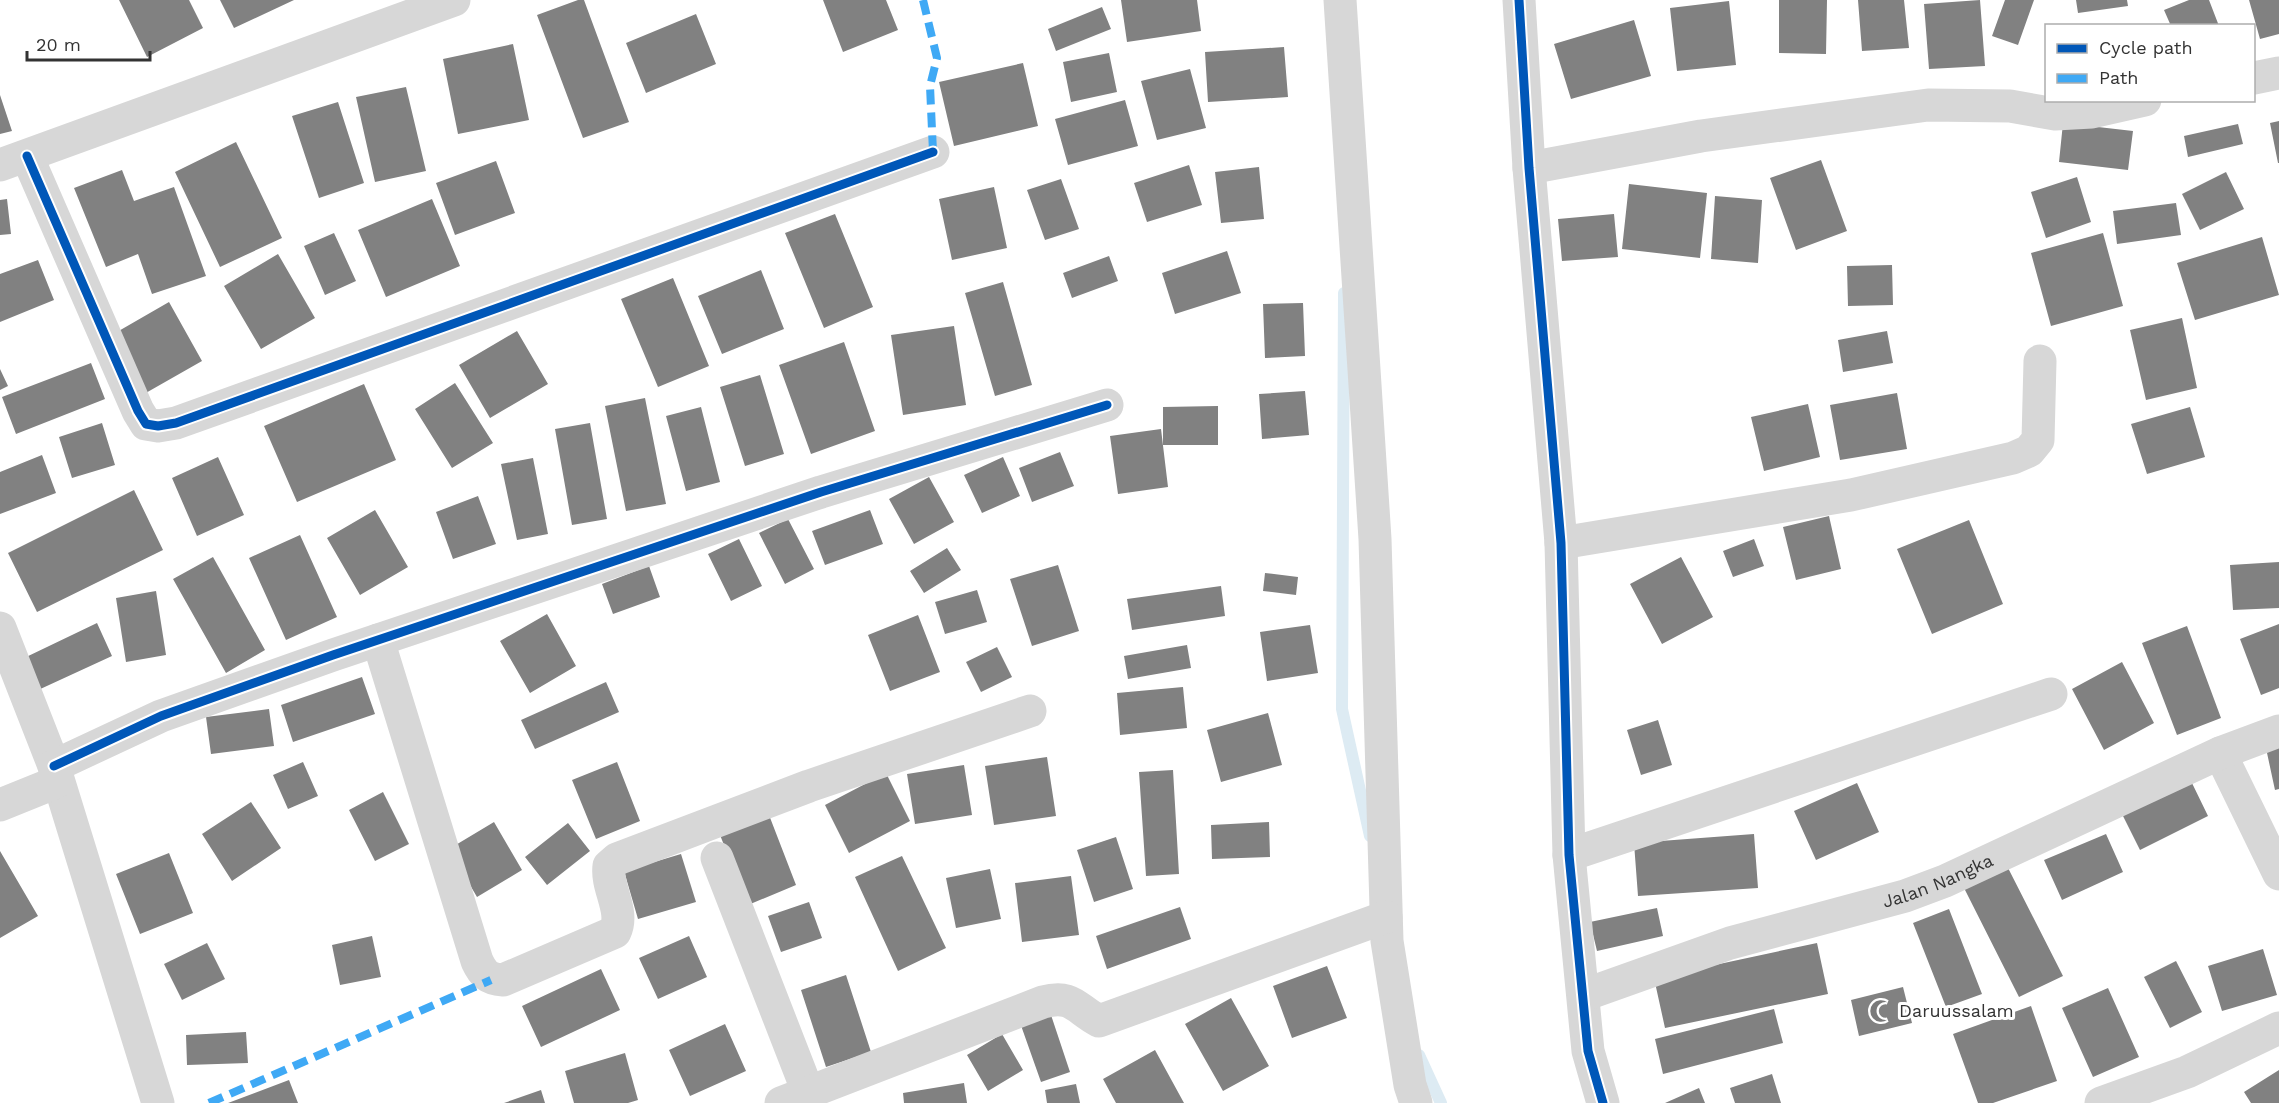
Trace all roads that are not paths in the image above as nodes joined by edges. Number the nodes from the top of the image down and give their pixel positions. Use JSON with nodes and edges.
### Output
{"nodes":[{"id":1,"x":454,"y":0,"type":"edge"},
{"id":2,"x":1340,"y":0,"type":"edge"},
{"id":3,"x":1519,"y":0,"type":"edge"},
{"id":4,"x":2279,"y":74,"type":"edge"},
{"id":5,"x":2255,"y":78,"type":"edge"},
{"id":6,"x":2136,"y":102,"type":"edge"},
{"id":7,"x":933,"y":152,"type":"dead end"},
{"id":8,"x":14,"y":160,"type":"edge"},
{"id":9,"x":1529,"y":168,"type":"junction"},
{"id":10,"x":2040,"y":361,"type":"dead end"},
{"id":11,"x":1107,"y":405,"type":"dead end"},
{"id":12,"x":1561,"y":543,"type":"junction"},
{"id":13,"x":0,"y":628,"type":"edge"},
{"id":14,"x":378,"y":640,"type":"junction"},
{"id":15,"x":2051,"y":694,"type":"dead end"},
{"id":16,"x":1030,"y":711,"type":"dead end"},
{"id":17,"x":2279,"y":731,"type":"edge"},
{"id":18,"x":2220,"y":753,"type":"junction"},
{"id":19,"x":55,"y":774,"type":"junction"},
{"id":20,"x":0,"y":805,"type":"edge"},
{"id":21,"x":1569,"y":855,"type":"junction"},
{"id":22,"x":717,"y":858,"type":"dead end"},
{"id":23,"x":2279,"y":874,"type":"edge"},
{"id":24,"x":1386,"y":917,"type":"junction"},
{"id":25,"x":1584,"y":995,"type":"junction"},
{"id":26,"x":2279,"y":1028,"type":"edge"},
{"id":27,"x":794,"y":1098,"type":"edge"},
{"id":28,"x":158,"y":1103,"type":"edge"},
{"id":29,"x":1416,"y":1103,"type":"edge"},
{"id":30,"x":1603,"y":1103,"type":"edge"},
{"id":31,"x":2101,"y":1103,"type":"edge"}],
"edges":[{"from":1,"to":8,"type":"street"},
{"from":2,"to":24,"type":"street"},
{"from":3,"to":9,"type":"street"},
{"from":4,"to":5,"type":"street"},
{"from":6,"to":9,"type":"street"},
{"from":7,"to":8,"type":"street"},
{"from":9,"to":12,"type":"street"},
{"from":10,"to":12,"type":"street"},
{"from":11,"to":14,"type":"street"},
{"from":12,"to":21,"type":"street"},
{"from":13,"to":19,"type":"street"},
{"from":14,"to":16,"type":"street"},
{"from":14,"to":19,"type":"street"},
{"from":15,"to":21,"type":"street"},
{"from":17,"to":18,"type":"street","name":"Jalan Nangka"},
{"from":18,"to":23,"type":"street"},
{"from":18,"to":25,"type":"street","name":"Jalan Nangka"},
{"from":19,"to":20,"type":"street"},
{"from":19,"to":28,"type":"street"},
{"from":21,"to":25,"type":"street"},
{"from":22,"to":27,"type":"street"},
{"from":24,"to":27,"type":"street"},
{"from":24,"to":29,"type":"street"},
{"from":25,"to":30,"type":"street"},
{"from":26,"to":31,"type":"street"}]}
